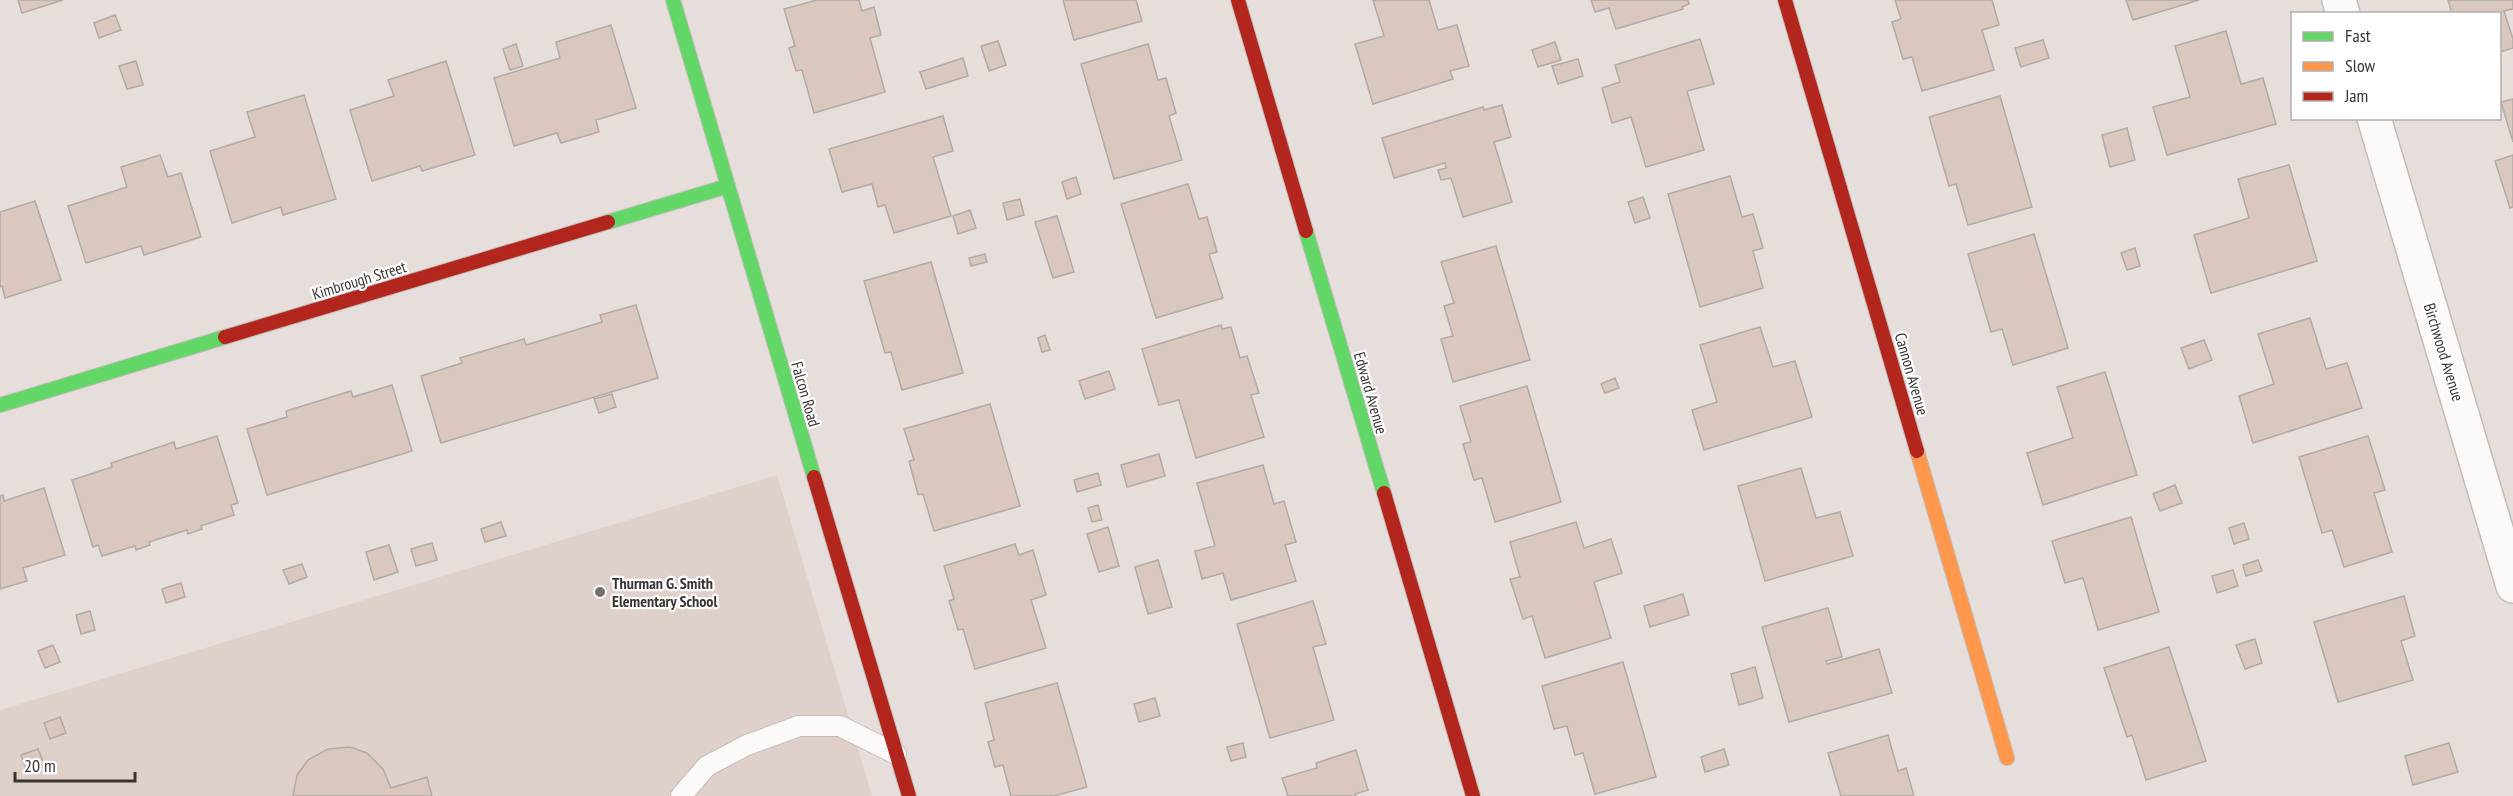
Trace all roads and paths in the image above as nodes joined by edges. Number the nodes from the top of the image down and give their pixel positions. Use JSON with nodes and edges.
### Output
{"nodes":[{"id":1,"x":673,"y":0,"type":"edge"},
{"id":2,"x":1238,"y":0,"type":"edge"},
{"id":3,"x":1785,"y":0,"type":"edge"},
{"id":4,"x":2375,"y":120,"type":"edge"},
{"id":5,"x":728,"y":186,"type":"junction"},
{"id":6,"x":0,"y":405,"type":"edge"},
{"id":7,"x":2513,"y":586,"type":"edge"},
{"id":8,"x":896,"y":754,"type":"junction"},
{"id":9,"x":2007,"y":758,"type":"dead end"},
{"id":10,"x":681,"y":796,"type":"edge"},
{"id":11,"x":909,"y":796,"type":"edge"},
{"id":12,"x":1473,"y":796,"type":"edge"}],
"edges":[{"from":1,"to":5,"type":"street","name":"Falcon Road"},
{"from":2,"to":12,"type":"street","name":"Edward Avenue"},
{"from":3,"to":9,"type":"street","name":"Cannon Avenue"},
{"from":4,"to":7,"type":"street","name":"Birchwood Avenue"},
{"from":5,"to":6,"type":"street","name":"Kimbrough Street"},
{"from":5,"to":8,"type":"street","name":"Falcon Road"},
{"from":8,"to":10,"type":"lane"},
{"from":8,"to":11,"type":"street","name":"Falcon Road"}]}
